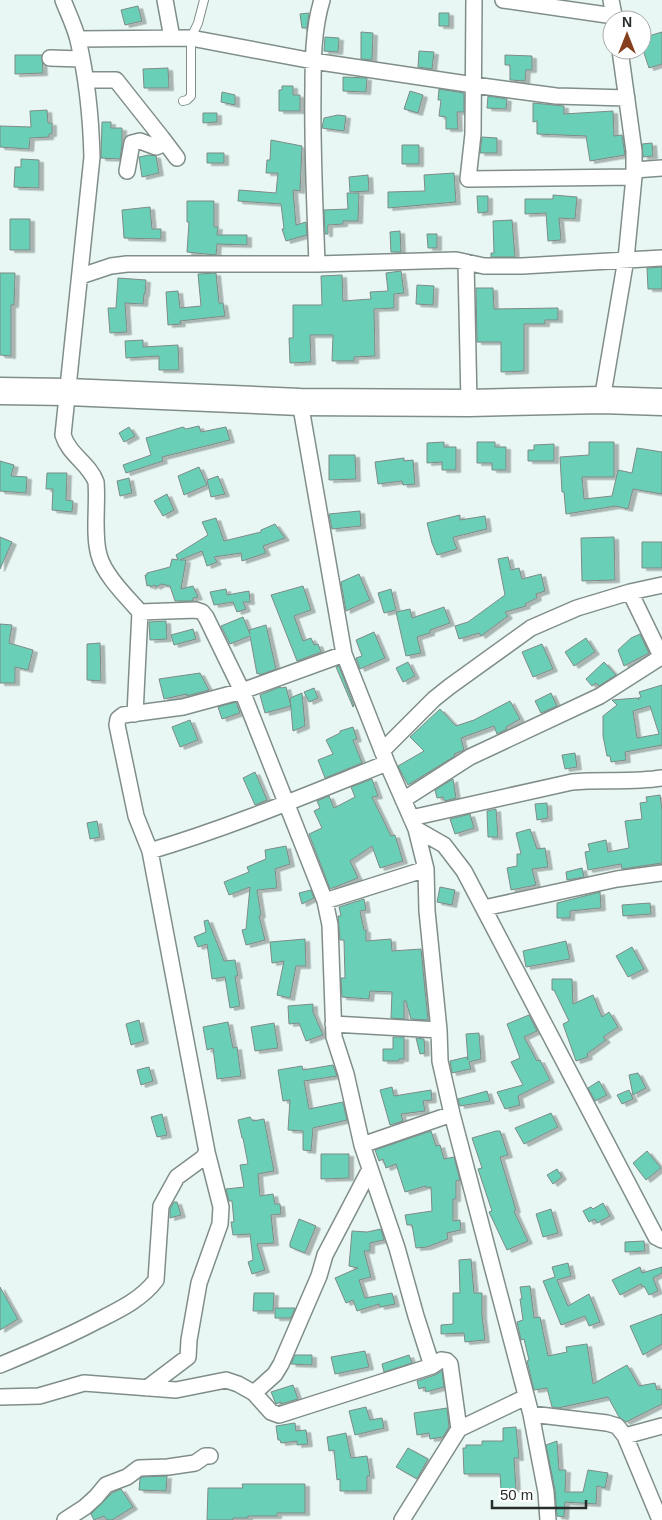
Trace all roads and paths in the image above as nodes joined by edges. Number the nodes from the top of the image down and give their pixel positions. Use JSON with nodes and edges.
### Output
{"nodes":[{"id":1,"x":63,"y":0,"type":"edge"},
{"id":2,"x":165,"y":0,"type":"edge"},
{"id":3,"x":204,"y":0,"type":"edge"},
{"id":4,"x":322,"y":0,"type":"edge"},
{"id":5,"x":474,"y":0,"type":"edge"},
{"id":6,"x":503,"y":0,"type":"edge"},
{"id":7,"x":602,"y":16,"type":"edge"},
{"id":8,"x":172,"y":38,"type":"junction"},
{"id":9,"x":191,"y":38,"type":"junction"},
{"id":10,"x":78,"y":39,"type":"junction"},
{"id":11,"x":50,"y":58,"type":"dead end"},
{"id":12,"x":82,"y":58,"type":"junction"},
{"id":13,"x":621,"y":60,"type":"edge"},
{"id":14,"x":313,"y":61,"type":"junction"},
{"id":15,"x":86,"y":80,"type":"junction"},
{"id":16,"x":474,"y":84,"type":"junction"},
{"id":17,"x":627,"y":98,"type":"junction"},
{"id":18,"x":183,"y":101,"type":"dead end"},
{"id":19,"x":162,"y":138,"type":"junction"},
{"id":20,"x":176,"y":158,"type":"dead end"},
{"id":21,"x":662,"y":168,"type":"edge"},
{"id":22,"x":127,"y":170,"type":"dead end"},
{"id":23,"x":634,"y":173,"type":"junction"},
{"id":24,"x":662,"y":258,"type":"edge"},
{"id":25,"x":626,"y":259,"type":"junction"},
{"id":26,"x":466,"y":262,"type":"junction"},
{"id":27,"x":317,"y":264,"type":"junction"},
{"id":28,"x":80,"y":276,"type":"junction"},
{"id":29,"x":0,"y":391,"type":"edge"},
{"id":30,"x":68,"y":392,"type":"junction"},
{"id":31,"x":602,"y":400,"type":"junction"},
{"id":32,"x":300,"y":402,"type":"junction"},
{"id":33,"x":662,"y":402,"type":"edge"},
{"id":34,"x":469,"y":403,"type":"junction"},
{"id":35,"x":662,"y":586,"type":"edge"},
{"id":36,"x":630,"y":592,"type":"junction"},
{"id":37,"x":140,"y":612,"type":"junction"},
{"id":38,"x":344,"y":654,"type":"junction"},
{"id":39,"x":662,"y":658,"type":"edge"},
{"id":40,"x":242,"y":691,"type":"junction"},
{"id":41,"x":135,"y":714,"type":"junction"},
{"id":42,"x":385,"y":757,"type":"junction"},
{"id":43,"x":662,"y":778,"type":"edge"},
{"id":44,"x":403,"y":800,"type":"junction"},
{"id":45,"x":286,"y":804,"type":"junction"},
{"id":46,"x":413,"y":823,"type":"junction"},
{"id":47,"x":150,"y":851,"type":"junction"},
{"id":48,"x":426,"y":870,"type":"junction"},
{"id":49,"x":662,"y":873,"type":"edge"},
{"id":50,"x":325,"y":901,"type":"junction"},
{"id":51,"x":484,"y":908,"type":"junction"},
{"id":52,"x":333,"y":1024,"type":"junction"},
{"id":53,"x":439,"y":1030,"type":"junction"},
{"id":54,"x":452,"y":1114,"type":"junction"},
{"id":55,"x":362,"y":1145,"type":"junction"},
{"id":56,"x":207,"y":1152,"type":"junction"},
{"id":57,"x":370,"y":1169,"type":"junction"},
{"id":58,"x":662,"y":1240,"type":"edge"},
{"id":59,"x":0,"y":1365,"type":"edge"},
{"id":60,"x":432,"y":1366,"type":"junction"},
{"id":61,"x":147,"y":1388,"type":"junction"},
{"id":62,"x":254,"y":1393,"type":"junction"},
{"id":63,"x":0,"y":1397,"type":"edge"},
{"id":64,"x":526,"y":1397,"type":"junction"},
{"id":65,"x":531,"y":1414,"type":"junction"},
{"id":66,"x":662,"y":1426,"type":"edge"},
{"id":67,"x":459,"y":1429,"type":"junction"},
{"id":68,"x":625,"y":1436,"type":"junction"},
{"id":69,"x":210,"y":1456,"type":"dead end"},
{"id":70,"x":65,"y":1520,"type":"edge"},
{"id":71,"x":402,"y":1520,"type":"edge"},
{"id":72,"x":548,"y":1520,"type":"edge"},
{"id":73,"x":660,"y":1520,"type":"edge"}],
"edges":[{"from":1,"to":10,"type":"street"},
{"from":2,"to":8,"type":"street"},
{"from":3,"to":9,"type":"lane"},
{"from":4,"to":14,"type":"street"},
{"from":5,"to":16,"type":"street"},
{"from":6,"to":7,"type":"street"},
{"from":8,"to":9,"type":"street"},
{"from":8,"to":10,"type":"street"},
{"from":9,"to":14,"type":"street"},
{"from":9,"to":18,"type":"lane"},
{"from":10,"to":12,"type":"street"},
{"from":11,"to":12,"type":"street"},
{"from":12,"to":15,"type":"street"},
{"from":13,"to":17,"type":"street"},
{"from":14,"to":16,"type":"street"},
{"from":14,"to":27,"type":"street"},
{"from":15,"to":19,"type":"street"},
{"from":15,"to":28,"type":"street"},
{"from":16,"to":17,"type":"street"},
{"from":16,"to":23,"type":"street"},
{"from":17,"to":23,"type":"street"},
{"from":19,"to":20,"type":"street"},
{"from":19,"to":22,"type":"street"},
{"from":21,"to":23,"type":"street"},
{"from":23,"to":25,"type":"street"},
{"from":24,"to":25,"type":"street"},
{"from":25,"to":26,"type":"street"},
{"from":25,"to":31,"type":"street"},
{"from":26,"to":27,"type":"street"},
{"from":26,"to":34,"type":"street"},
{"from":27,"to":28,"type":"street"},
{"from":28,"to":30,"type":"street"},
{"from":29,"to":30,"type":"highway"},
{"from":30,"to":32,"type":"highway"},
{"from":30,"to":37,"type":"street"},
{"from":31,"to":33,"type":"highway"},
{"from":31,"to":34,"type":"highway"},
{"from":32,"to":34,"type":"highway"},
{"from":32,"to":38,"type":"street"},
{"from":35,"to":36,"type":"street"},
{"from":36,"to":39,"type":"street"},
{"from":36,"to":42,"type":"street"},
{"from":37,"to":40,"type":"street"},
{"from":37,"to":41,"type":"street"},
{"from":38,"to":40,"type":"street"},
{"from":38,"to":42,"type":"street"},
{"from":39,"to":44,"type":"street"},
{"from":40,"to":41,"type":"street"},
{"from":40,"to":45,"type":"street"},
{"from":41,"to":47,"type":"street"},
{"from":42,"to":44,"type":"street"},
{"from":42,"to":45,"type":"street"},
{"from":43,"to":46,"type":"street"},
{"from":44,"to":46,"type":"street"},
{"from":45,"to":47,"type":"street"},
{"from":45,"to":50,"type":"street"},
{"from":46,"to":48,"type":"street"},
{"from":46,"to":51,"type":"street"},
{"from":47,"to":56,"type":"street"},
{"from":48,"to":50,"type":"street"},
{"from":48,"to":53,"type":"street"},
{"from":49,"to":51,"type":"street"},
{"from":50,"to":52,"type":"street"},
{"from":51,"to":58,"type":"street"},
{"from":52,"to":53,"type":"street"},
{"from":52,"to":55,"type":"street"},
{"from":53,"to":54,"type":"street"},
{"from":54,"to":55,"type":"street"},
{"from":54,"to":64,"type":"street"},
{"from":55,"to":57,"type":"street"},
{"from":56,"to":59,"type":"street"},
{"from":56,"to":61,"type":"street"},
{"from":57,"to":60,"type":"street"},
{"from":57,"to":62,"type":"street"},
{"from":60,"to":62,"type":"street"},
{"from":60,"to":67,"type":"street"},
{"from":61,"to":62,"type":"street"},
{"from":61,"to":63,"type":"street"},
{"from":64,"to":65,"type":"street"},
{"from":64,"to":67,"type":"street"},
{"from":65,"to":68,"type":"street"},
{"from":65,"to":72,"type":"street"},
{"from":66,"to":68,"type":"street"},
{"from":67,"to":71,"type":"street"},
{"from":68,"to":73,"type":"street"},
{"from":69,"to":70,"type":"street"}]}
